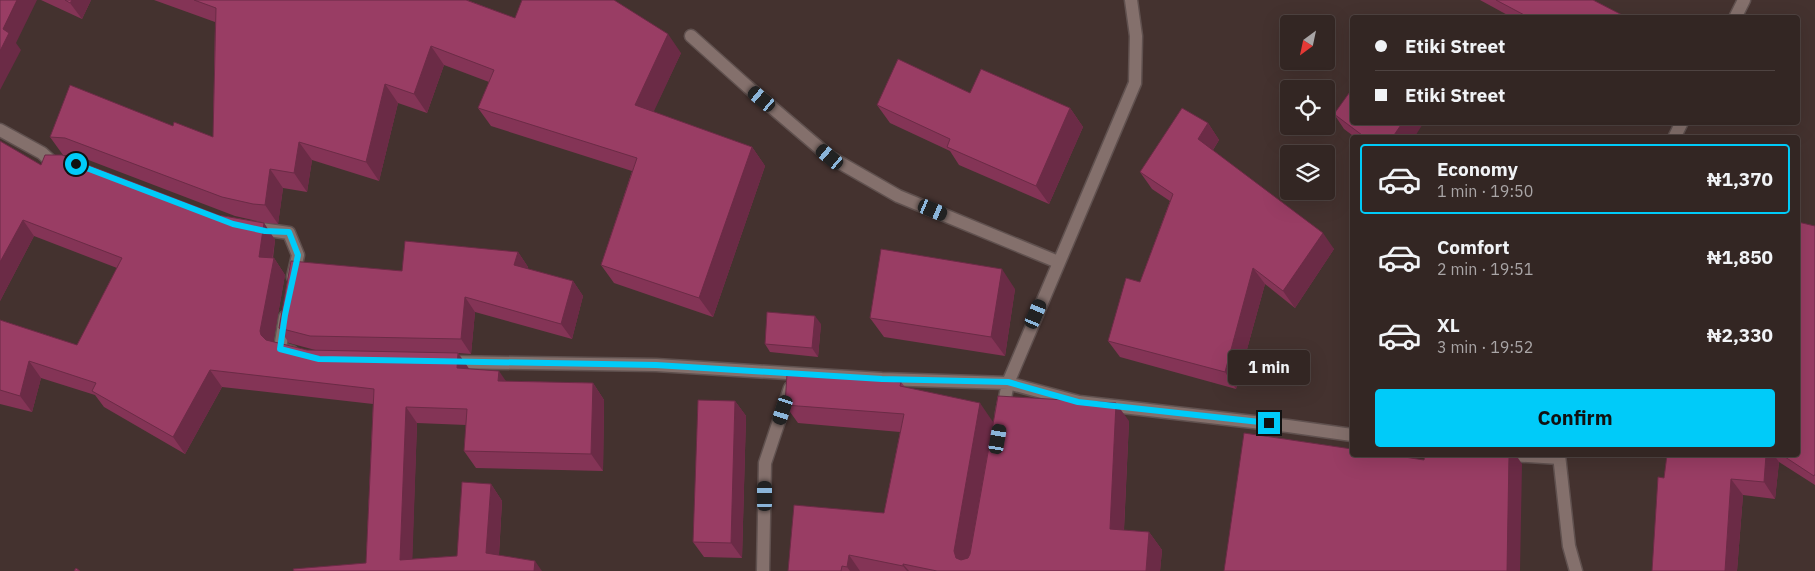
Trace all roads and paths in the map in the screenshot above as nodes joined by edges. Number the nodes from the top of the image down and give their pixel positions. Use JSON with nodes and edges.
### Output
{"nodes":[{"id":1,"x":1131,"y":0,"type":"edge"},
{"id":2,"x":1744,"y":0,"type":"edge"},
{"id":3,"x":1736,"y":15,"type":"edge"},
{"id":4,"x":692,"y":36,"type":"dead end"},
{"id":5,"x":0,"y":130,"type":"edge"},
{"id":6,"x":68,"y":164,"type":"edge"},
{"id":7,"x":241,"y":226,"type":"edge"},
{"id":8,"x":1058,"y":262,"type":"junction"},
{"id":9,"x":292,"y":284,"type":"edge"},
{"id":10,"x":287,"y":304,"type":"edge"},
{"id":11,"x":304,"y":355,"type":"edge"},
{"id":12,"x":435,"y":362,"type":"edge"},
{"id":13,"x":795,"y":374,"type":"junction"},
{"id":14,"x":1008,"y":382,"type":"junction"},
{"id":15,"x":999,"y":430,"type":"edge"},
{"id":16,"x":1350,"y":435,"type":"edge"},
{"id":17,"x":1559,"y":457,"type":"edge"},
{"id":18,"x":763,"y":571,"type":"edge"},
{"id":19,"x":1576,"y":571,"type":"edge"}],
"edges":[{"from":1,"to":8,"type":"street"},
{"from":2,"to":3,"type":"street"},
{"from":4,"to":8,"type":"street"},
{"from":5,"to":6,"type":"street"},
{"from":7,"to":9,"type":"street"},
{"from":8,"to":14,"type":"street"},
{"from":10,"to":11,"type":"street"},
{"from":12,"to":13,"type":"street"},
{"from":13,"to":14,"type":"street"},
{"from":13,"to":18,"type":"street"},
{"from":14,"to":15,"type":"street"},
{"from":14,"to":16,"type":"street"},
{"from":17,"to":19,"type":"street"}]}
